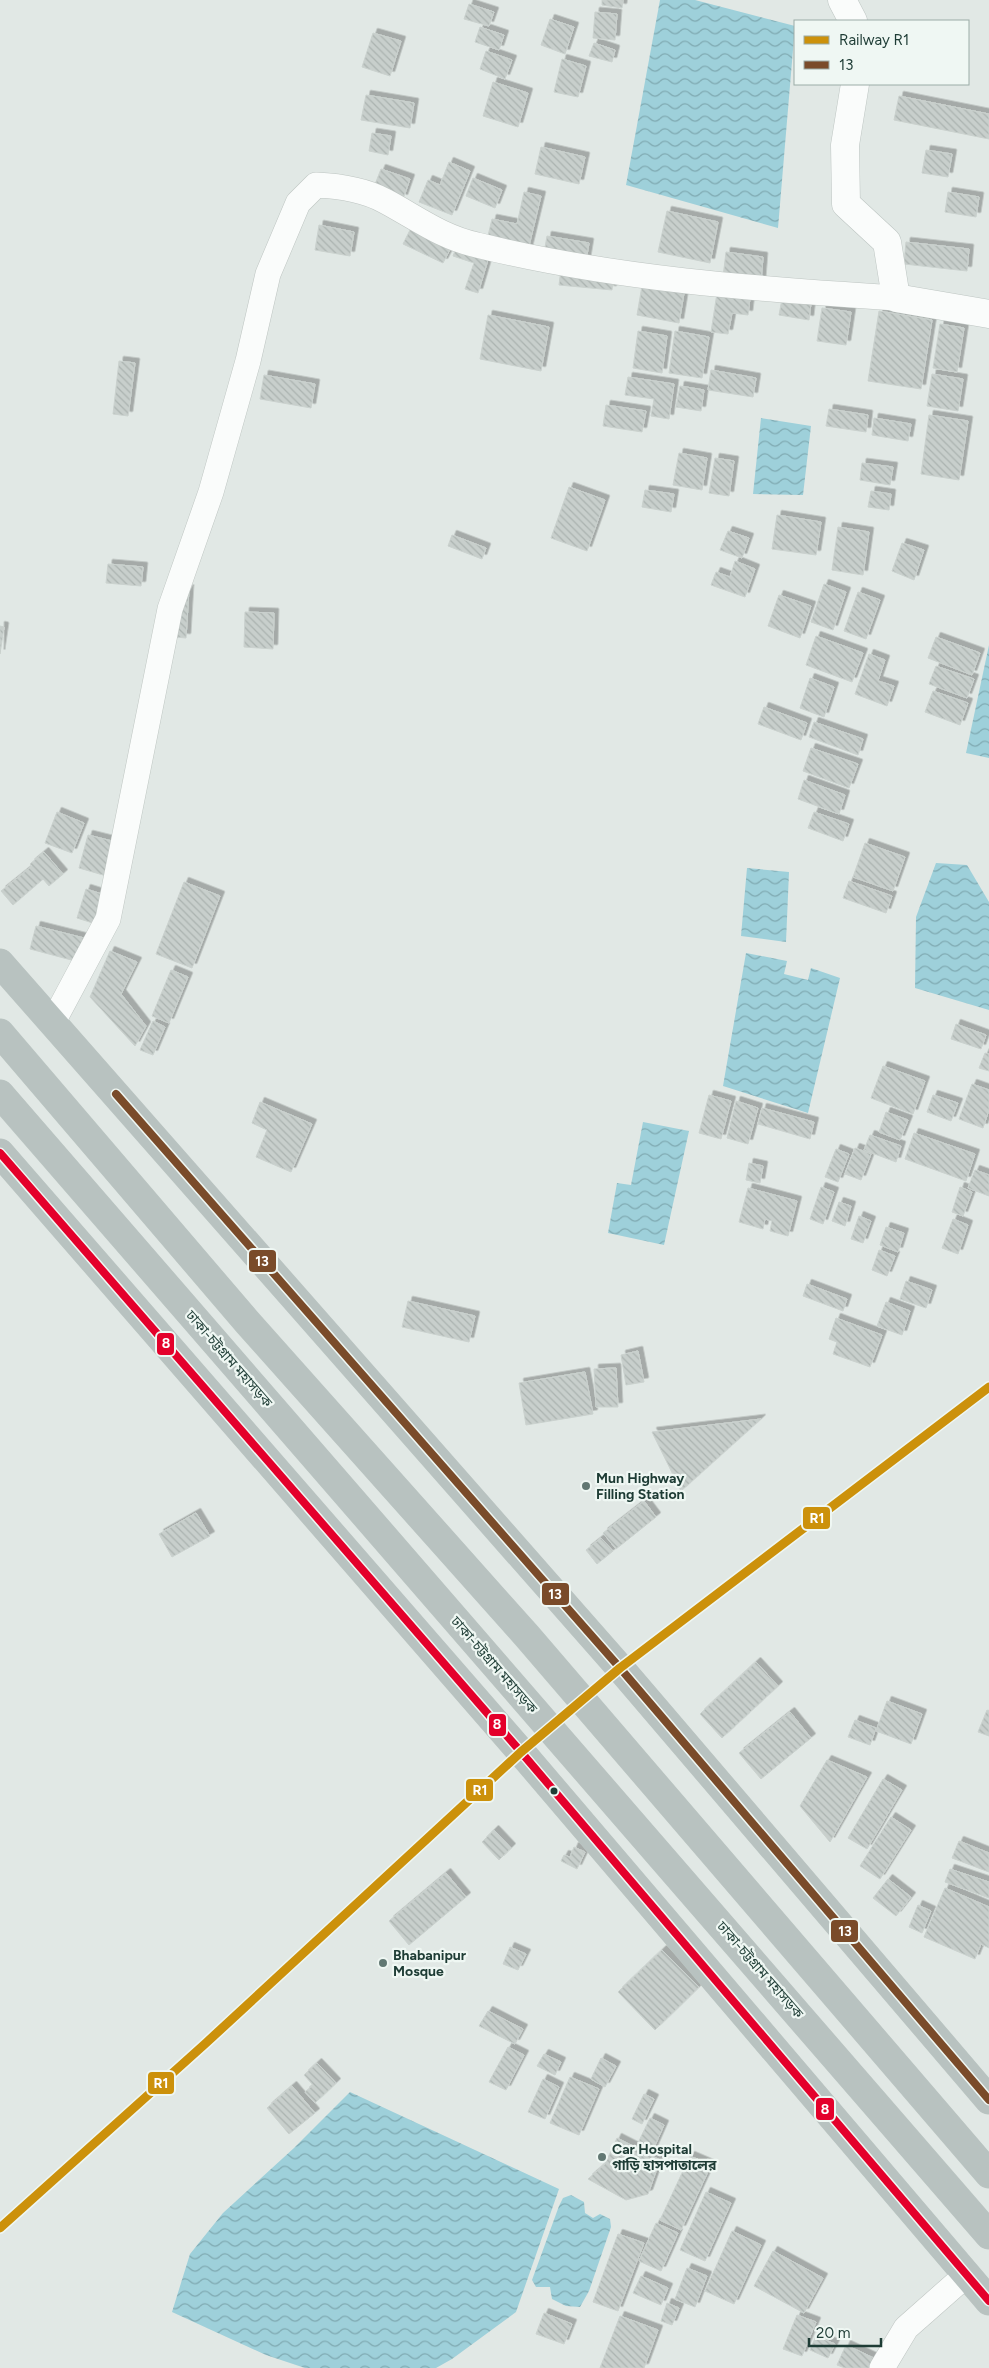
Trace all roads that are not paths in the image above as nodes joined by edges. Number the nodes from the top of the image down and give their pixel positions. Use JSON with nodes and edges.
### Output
{"nodes":[{"id":1,"x":842,"y":0,"type":"edge"},
{"id":2,"x":852,"y":20,"type":"edge"},
{"id":3,"x":855,"y":85,"type":"edge"},
{"id":4,"x":896,"y":298,"type":"junction"},
{"id":5,"x":989,"y":314,"type":"edge"},
{"id":6,"x":0,"y":963,"type":"edge"},
{"id":7,"x":53,"y":1022,"type":"junction"},
{"id":8,"x":0,"y":1033,"type":"edge"},
{"id":9,"x":0,"y":1094,"type":"edge"},
{"id":10,"x":0,"y":1153,"type":"edge"},
{"id":11,"x":989,"y":2100,"type":"edge"},
{"id":12,"x":989,"y":2174,"type":"edge"},
{"id":13,"x":989,"y":2236,"type":"edge"},
{"id":14,"x":966,"y":2275,"type":"junction"},
{"id":15,"x":989,"y":2301,"type":"edge"},
{"id":16,"x":882,"y":2368,"type":"edge"}],
"edges":[{"from":1,"to":2,"type":"main road"},
{"from":3,"to":4,"type":"main road"},
{"from":4,"to":5,"type":"main road"},
{"from":4,"to":7,"type":"street"},
{"from":6,"to":7,"type":"highway"},
{"from":7,"to":11,"type":"highway"},
{"from":8,"to":12,"type":"highway"},
{"from":9,"to":13,"type":"highway","name":"ঢাকা-চট্টগ্রাম মহাসড়ক"},
{"from":10,"to":14,"type":"highway"},
{"from":14,"to":15,"type":"highway"},
{"from":14,"to":16,"type":"street"}]}
